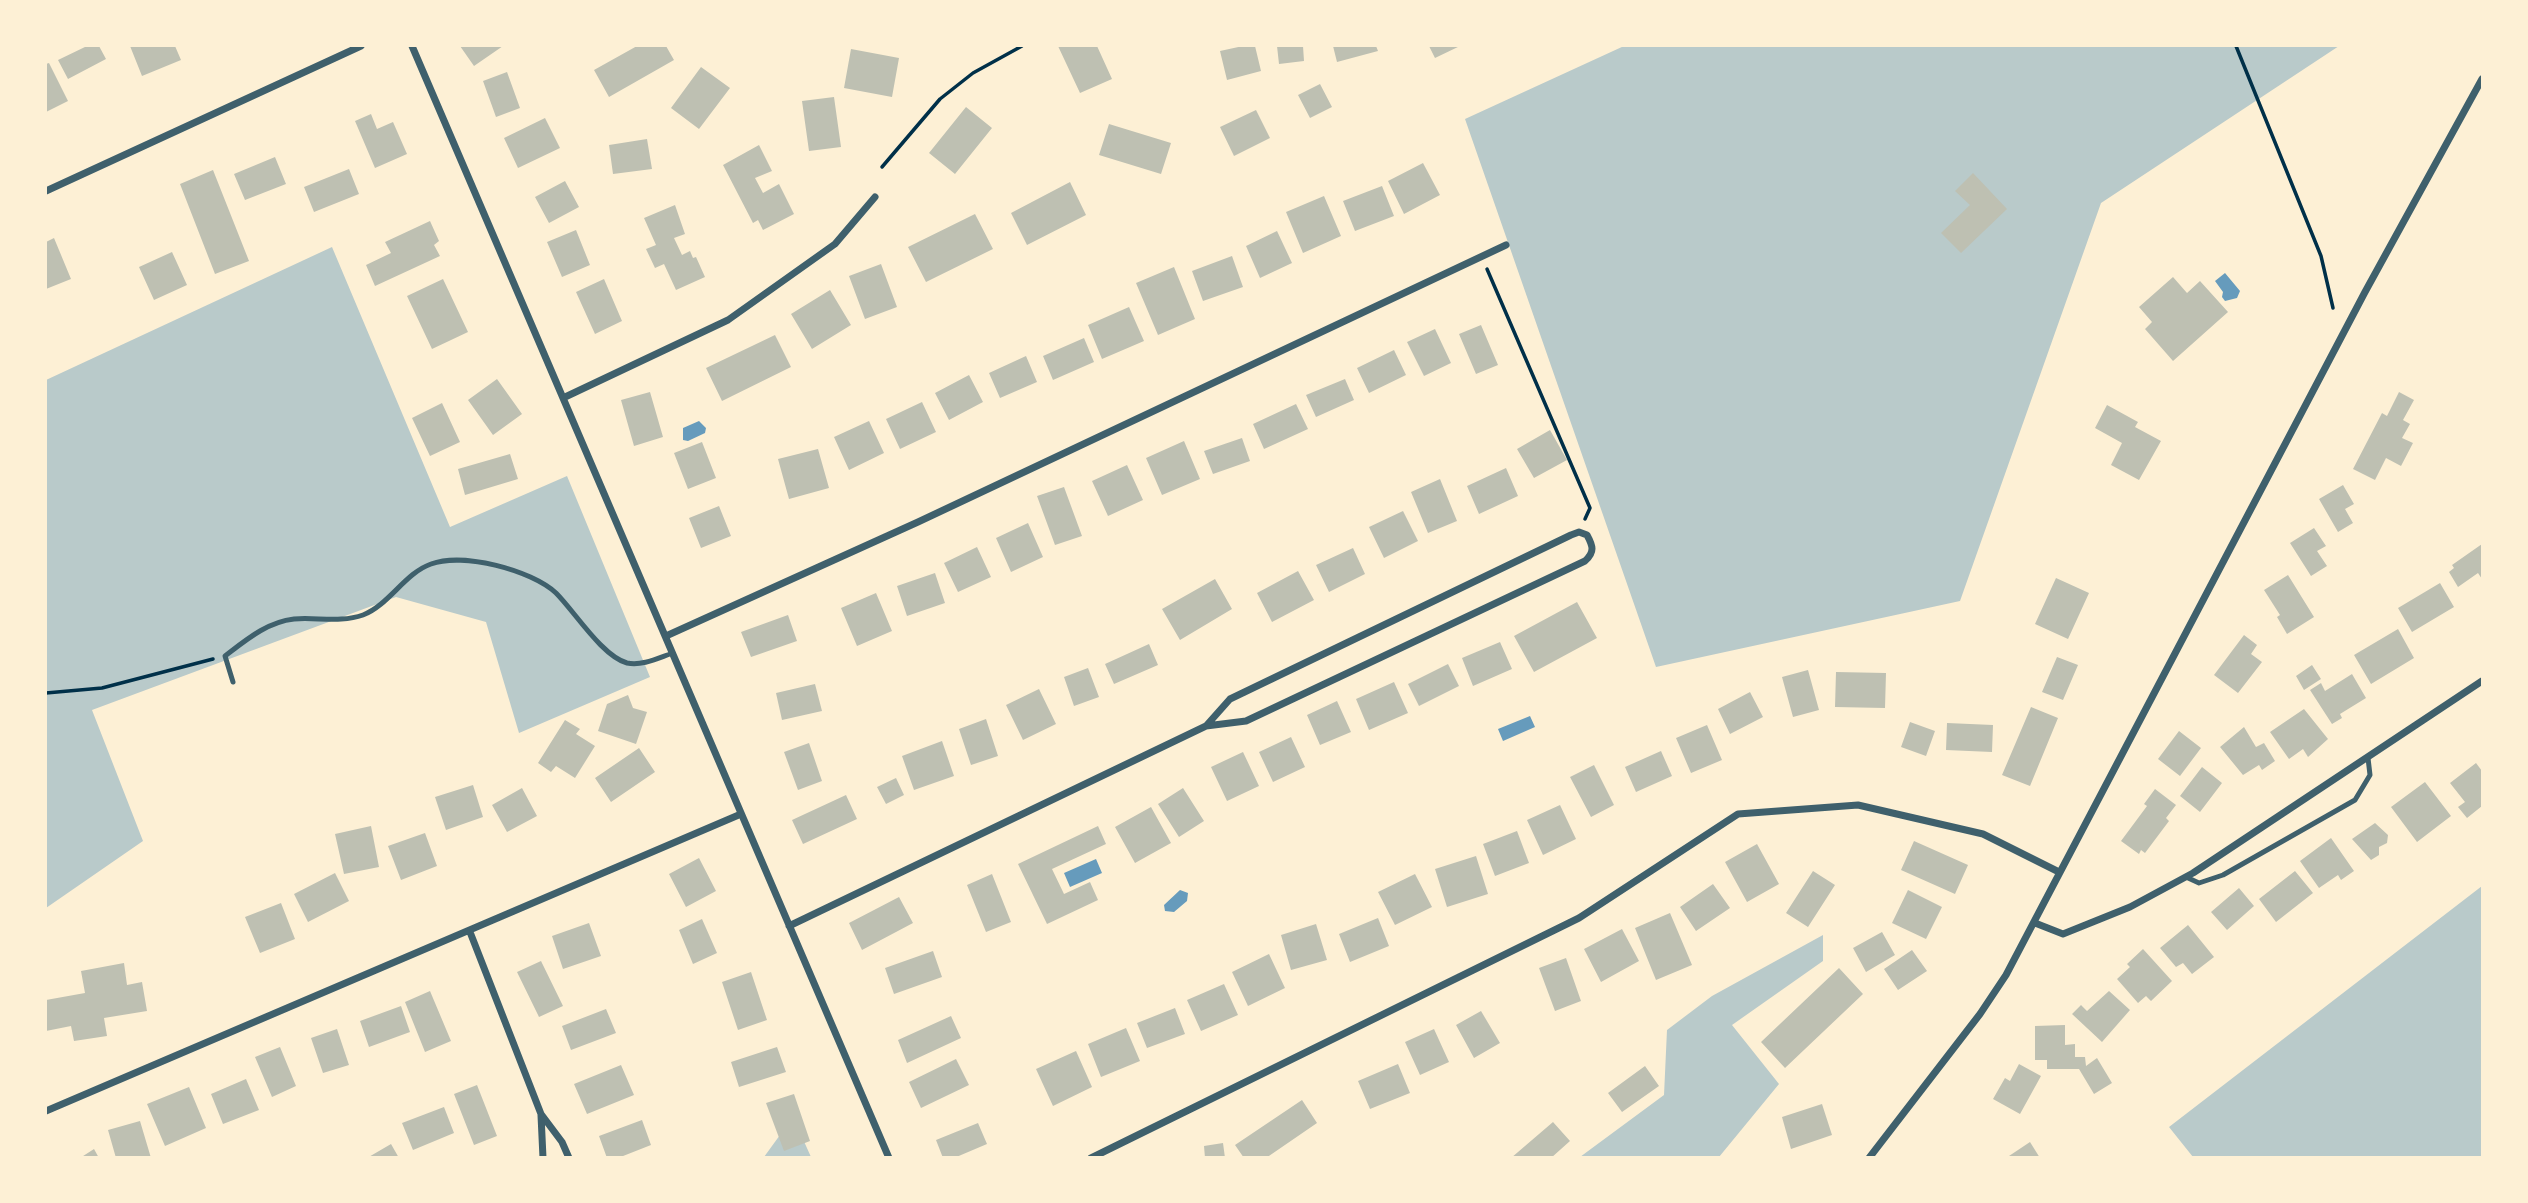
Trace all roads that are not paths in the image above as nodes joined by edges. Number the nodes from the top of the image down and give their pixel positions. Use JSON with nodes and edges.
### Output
{"nodes":[{"id":1,"x":361,"y":46,"type":"edge"},
{"id":2,"x":412,"y":46,"type":"edge"},
{"id":3,"x":2483,"y":79,"type":"edge"},
{"id":4,"x":46,"y":191,"type":"edge"},
{"id":5,"x":875,"y":197,"type":"dead end"},
{"id":6,"x":1506,"y":245,"type":"dead end"},
{"id":7,"x":563,"y":398,"type":"junction"},
{"id":8,"x":666,"y":636,"type":"junction"},
{"id":9,"x":673,"y":653,"type":"junction"},
{"id":10,"x":2483,"y":681,"type":"edge"},
{"id":11,"x":233,"y":682,"type":"dead end"},
{"id":12,"x":1206,"y":726,"type":"junction"},
{"id":13,"x":2368,"y":758,"type":"junction"},
{"id":14,"x":741,"y":814,"type":"junction"},
{"id":15,"x":2059,"y":873,"type":"junction"},
{"id":16,"x":2186,"y":877,"type":"junction"},
{"id":17,"x":2035,"y":923,"type":"junction"},
{"id":18,"x":789,"y":926,"type":"junction"},
{"id":19,"x":470,"y":932,"type":"junction"},
{"id":20,"x":46,"y":1111,"type":"edge"},
{"id":21,"x":541,"y":1114,"type":"junction"},
{"id":22,"x":543,"y":1157,"type":"edge"},
{"id":23,"x":569,"y":1157,"type":"edge"},
{"id":24,"x":889,"y":1157,"type":"edge"},
{"id":25,"x":1091,"y":1157,"type":"edge"},
{"id":26,"x":1869,"y":1157,"type":"edge"}],
"edges":[{"from":1,"to":4,"type":"street"},
{"from":2,"to":7,"type":"street"},
{"from":3,"to":15,"type":"street"},
{"from":5,"to":7,"type":"street"},
{"from":6,"to":8,"type":"street"},
{"from":7,"to":8,"type":"street"},
{"from":8,"to":9,"type":"street"},
{"from":9,"to":11,"type":"lane"},
{"from":9,"to":14,"type":"street"},
{"from":10,"to":13,"type":"street"},
{"from":12,"to":12,"type":"street"},
{"from":12,"to":18,"type":"street"},
{"from":13,"to":16,"type":"street"},
{"from":13,"to":16,"type":"lane"},
{"from":14,"to":18,"type":"street"},
{"from":14,"to":19,"type":"street"},
{"from":15,"to":17,"type":"street"},
{"from":15,"to":25,"type":"street"},
{"from":16,"to":17,"type":"street"},
{"from":17,"to":26,"type":"street"},
{"from":18,"to":24,"type":"street"},
{"from":19,"to":20,"type":"street"},
{"from":19,"to":21,"type":"street"},
{"from":21,"to":22,"type":"street"},
{"from":21,"to":23,"type":"street"}]}
